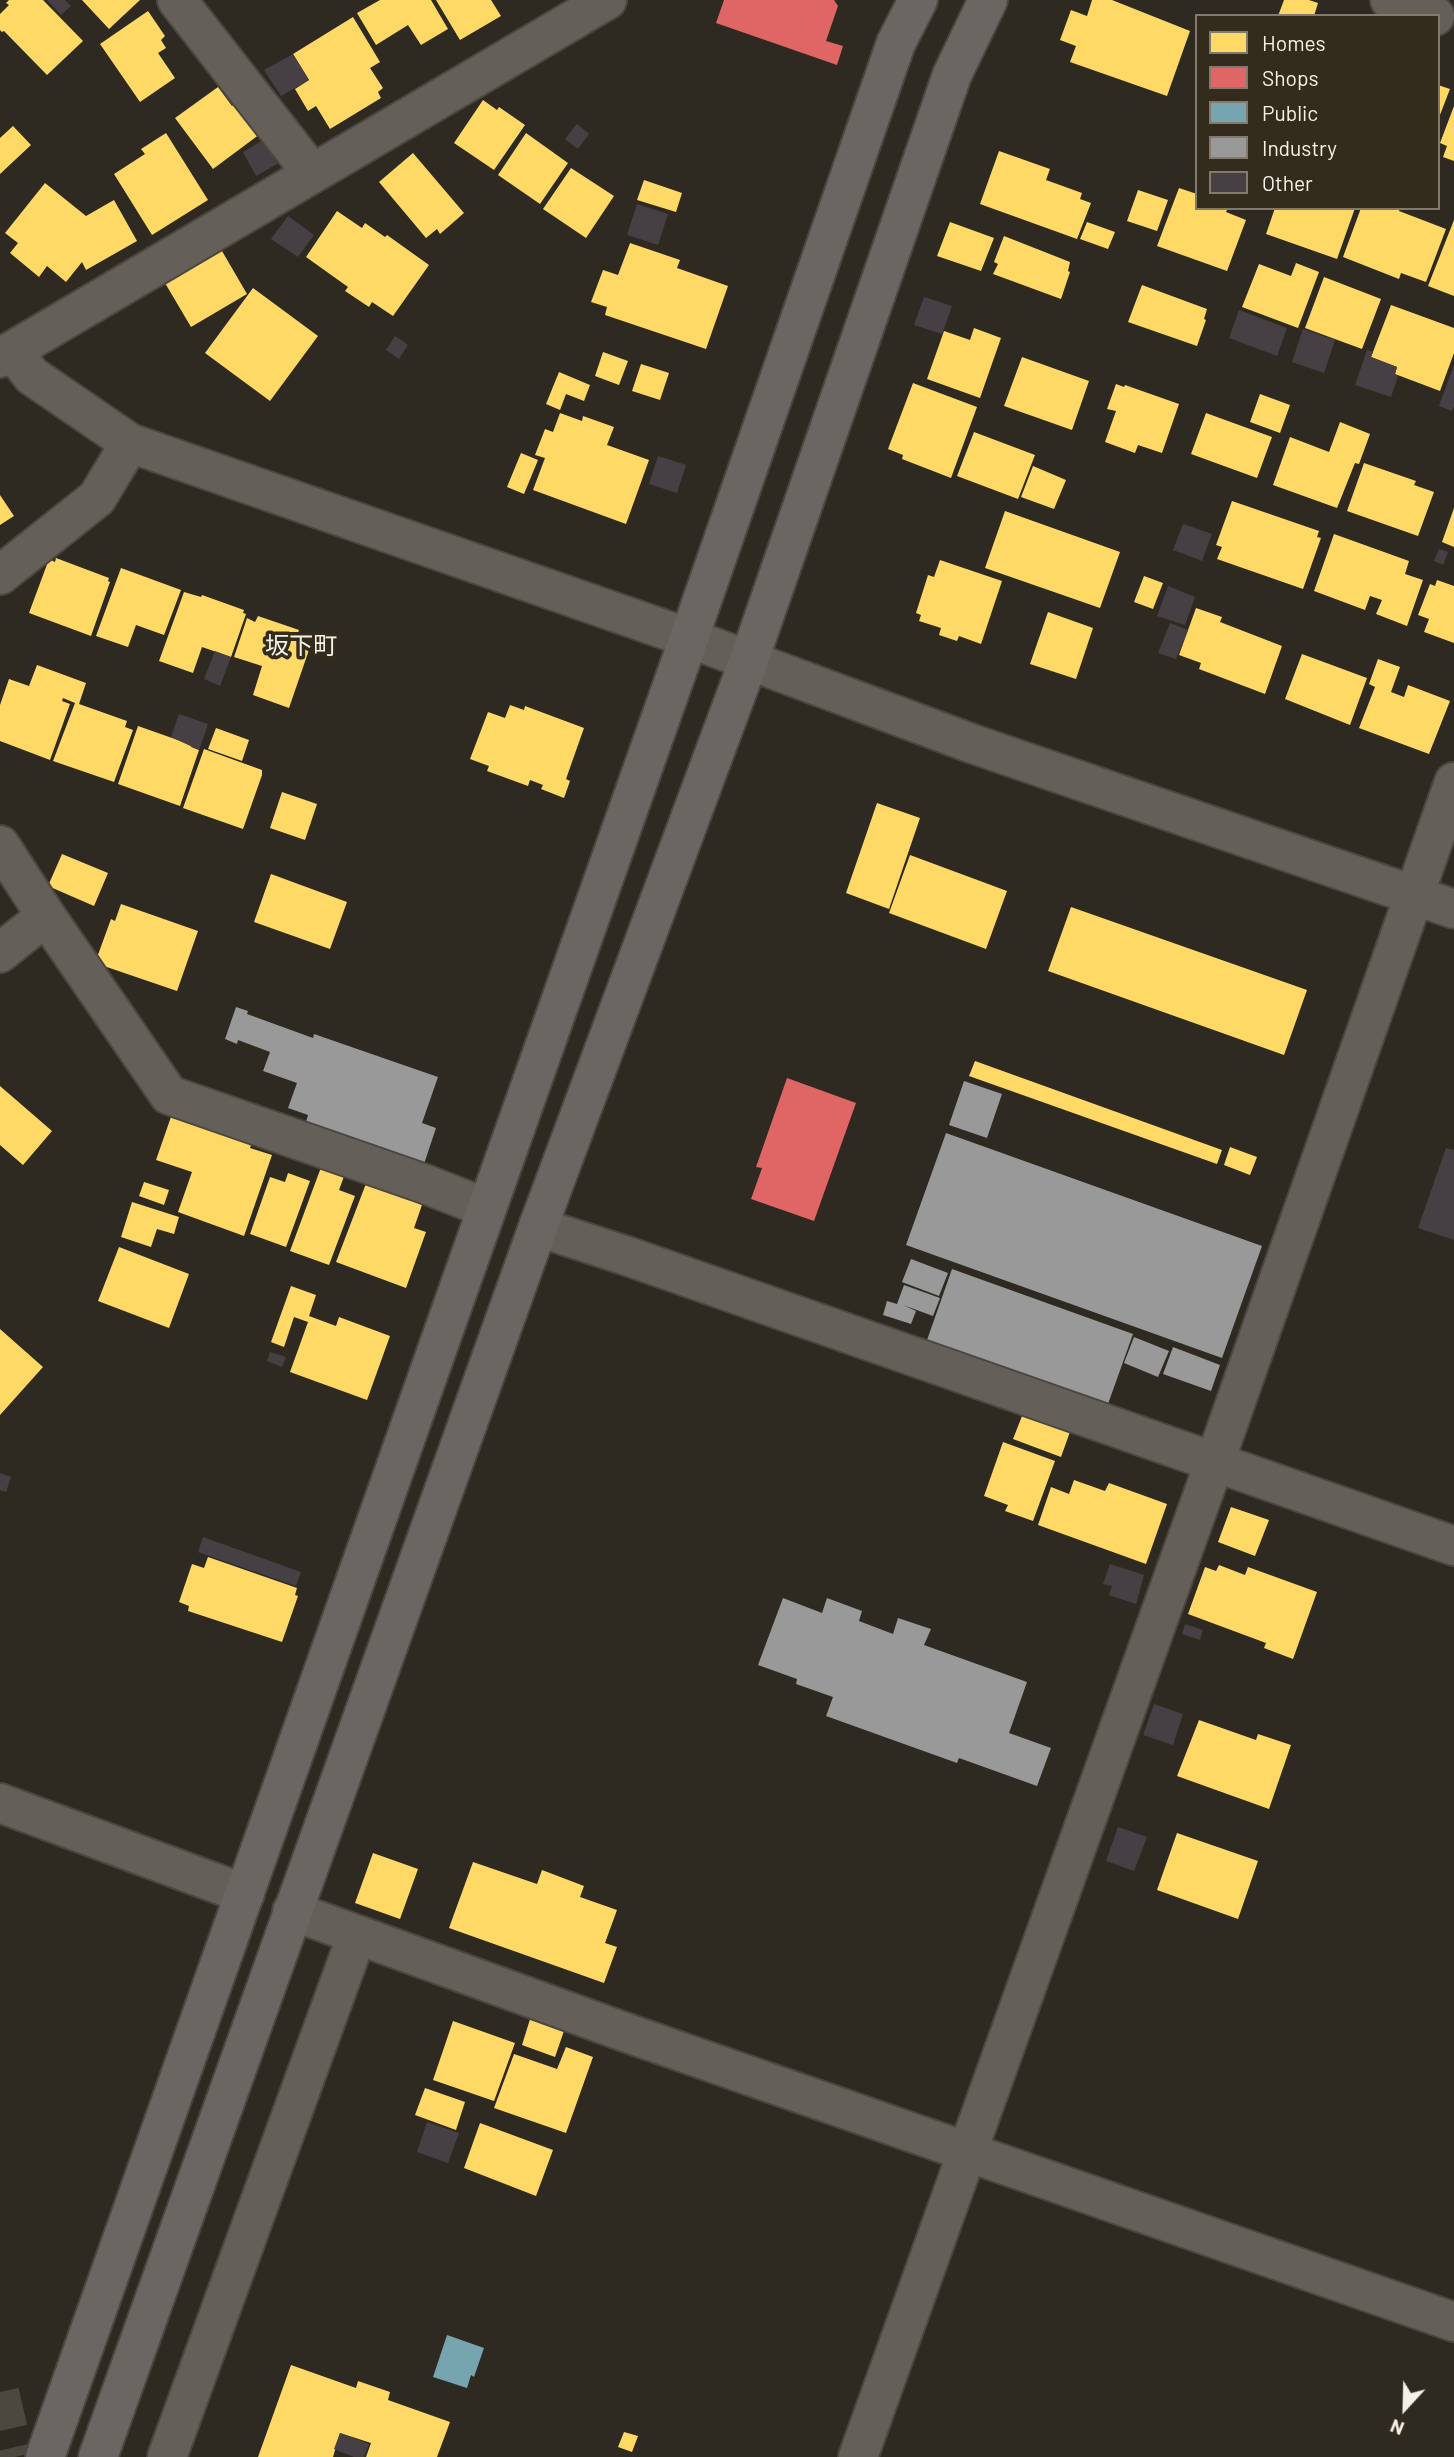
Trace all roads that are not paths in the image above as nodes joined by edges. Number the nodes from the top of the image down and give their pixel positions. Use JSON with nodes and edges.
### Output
{"nodes":[{"id":1,"x":177,"y":0,"type":"edge"},
{"id":2,"x":607,"y":0,"type":"edge"},
{"id":3,"x":918,"y":0,"type":"edge"},
{"id":4,"x":988,"y":0,"type":"edge"},
{"id":5,"x":1390,"y":0,"type":"edge"},
{"id":6,"x":1431,"y":14,"type":"edge"},
{"id":7,"x":312,"y":173,"type":"junction"},
{"id":8,"x":6,"y":355,"type":"edge"},
{"id":9,"x":130,"y":443,"type":"junction"},
{"id":10,"x":0,"y":575,"type":"edge"},
{"id":11,"x":689,"y":638,"type":"junction"},
{"id":12,"x":749,"y":660,"type":"junction"},
{"id":13,"x":1454,"y":782,"type":"edge"},
{"id":14,"x":0,"y":845,"type":"edge"},
{"id":15,"x":1414,"y":895,"type":"junction"},
{"id":16,"x":1454,"y":909,"type":"edge"},
{"id":17,"x":46,"y":916,"type":"junction"},
{"id":18,"x":0,"y":953,"type":"edge"},
{"id":19,"x":486,"y":1208,"type":"junction"},
{"id":20,"x":538,"y":1227,"type":"junction"},
{"id":21,"x":1215,"y":1461,"type":"junction"},
{"id":22,"x":1454,"y":1546,"type":"edge"},
{"id":23,"x":0,"y":1803,"type":"edge"},
{"id":24,"x":245,"y":1894,"type":"junction"},
{"id":25,"x":292,"y":1911,"type":"junction"},
{"id":26,"x":357,"y":1934,"type":"junction"},
{"id":27,"x":966,"y":2150,"type":"junction"},
{"id":28,"x":1454,"y":2322,"type":"edge"},
{"id":29,"x":44,"y":2457,"type":"edge"},
{"id":30,"x":98,"y":2457,"type":"edge"},
{"id":31,"x":167,"y":2457,"type":"edge"},
{"id":32,"x":858,"y":2457,"type":"edge"}],
"edges":[{"from":1,"to":7,"type":"street"},
{"from":2,"to":7,"type":"street"},
{"from":3,"to":11,"type":"main road"},
{"from":4,"to":12,"type":"main road"},
{"from":5,"to":6,"type":"street"},
{"from":7,"to":8,"type":"street"},
{"from":8,"to":9,"type":"street"},
{"from":9,"to":10,"type":"street"},
{"from":9,"to":11,"type":"street"},
{"from":11,"to":12,"type":"street"},
{"from":11,"to":19,"type":"main road"},
{"from":12,"to":15,"type":"street"},
{"from":12,"to":20,"type":"main road"},
{"from":13,"to":15,"type":"street"},
{"from":14,"to":17,"type":"street"},
{"from":15,"to":16,"type":"street"},
{"from":15,"to":21,"type":"street"},
{"from":17,"to":18,"type":"street"},
{"from":17,"to":19,"type":"street"},
{"from":19,"to":24,"type":"main road"},
{"from":20,"to":21,"type":"street"},
{"from":20,"to":25,"type":"main road"},
{"from":21,"to":22,"type":"street"},
{"from":21,"to":27,"type":"street"},
{"from":23,"to":24,"type":"street"},
{"from":24,"to":29,"type":"main road"},
{"from":25,"to":26,"type":"street"},
{"from":25,"to":30,"type":"main road"},
{"from":26,"to":27,"type":"street"},
{"from":26,"to":31,"type":"street"},
{"from":27,"to":28,"type":"street"},
{"from":27,"to":32,"type":"street"}]}
